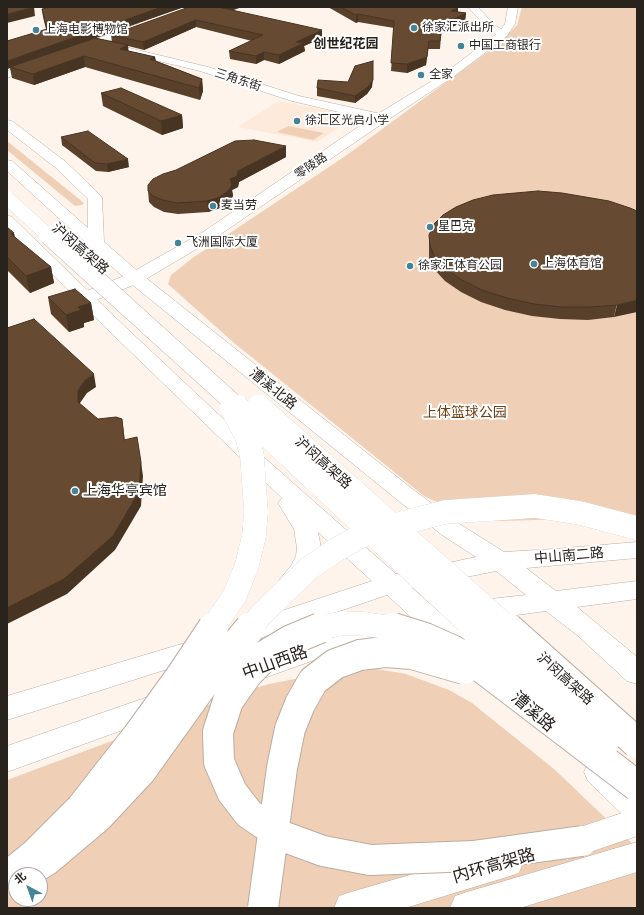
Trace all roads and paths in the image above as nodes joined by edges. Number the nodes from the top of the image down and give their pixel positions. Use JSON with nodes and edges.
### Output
{"nodes":[{"id":1,"x":473,"y":7,"type":"edge"},
{"id":2,"x":512,"y":12,"type":"edge"},
{"id":3,"x":482,"y":15,"type":"junction"},
{"id":4,"x":148,"y":24,"type":"edge"},
{"id":5,"x":503,"y":34,"type":"junction"},
{"id":6,"x":94,"y":43,"type":"junction"},
{"id":7,"x":65,"y":54,"type":"edge"},
{"id":8,"x":51,"y":59,"type":"edge"},
{"id":9,"x":7,"y":75,"type":"edge"},
{"id":10,"x":381,"y":118,"type":"junction"},
{"id":11,"x":7,"y":124,"type":"edge"},
{"id":12,"x":7,"y":164,"type":"edge"},
{"id":13,"x":7,"y":184,"type":"edge"},
{"id":14,"x":7,"y":198,"type":"edge"},
{"id":15,"x":7,"y":220,"type":"edge"},
{"id":16,"x":96,"y":243,"type":"junction"},
{"id":17,"x":135,"y":278,"type":"junction"},
{"id":18,"x":85,"y":298,"type":"junction"},
{"id":19,"x":219,"y":389,"type":"junction"},
{"id":20,"x":259,"y":465,"type":"junction"},
{"id":21,"x":637,"y":528,"type":"edge"},
{"id":22,"x":637,"y":550,"type":"edge"},
{"id":23,"x":500,"y":561,"type":"junction"},
{"id":24,"x":391,"y":584,"type":"junction"},
{"id":25,"x":637,"y":590,"type":"edge"},
{"id":26,"x":550,"y":601,"type":"junction"},
{"id":27,"x":428,"y":617,"type":"junction"},
{"id":28,"x":224,"y":641,"type":"junction"},
{"id":29,"x":637,"y":673,"type":"edge"},
{"id":30,"x":7,"y":708,"type":"edge"},
{"id":31,"x":535,"y":710,"type":"junction"},
{"id":32,"x":637,"y":743,"type":"edge"},
{"id":33,"x":7,"y":759,"type":"edge"},
{"id":34,"x":637,"y":776,"type":"edge"},
{"id":35,"x":637,"y":786,"type":"edge"},
{"id":36,"x":637,"y":808,"type":"edge"},
{"id":37,"x":637,"y":822,"type":"edge"},
{"id":38,"x":582,"y":841,"type":"junction"},
{"id":39,"x":637,"y":856,"type":"edge"},
{"id":40,"x":36,"y":867,"type":"edge"},
{"id":41,"x":7,"y":878,"type":"edge"},
{"id":42,"x":263,"y":908,"type":"edge"},
{"id":43,"x":351,"y":908,"type":"edge"},
{"id":44,"x":467,"y":908,"type":"edge"}],
"edges":[{"from":1,"to":3,"type":"street"},
{"from":2,"to":3,"type":"street"},
{"from":2,"to":5,"type":"main road","name":"零陵路"},
{"from":3,"to":5,"type":"street"},
{"from":4,"to":6,"type":"street"},
{"from":5,"to":10,"type":"main road","name":"零陵路"},
{"from":6,"to":7,"type":"street"},
{"from":6,"to":10,"type":"street","name":"三角东街"},
{"from":8,"to":9,"type":"street"},
{"from":10,"to":17,"type":"main road","name":"零陵路"},
{"from":11,"to":16,"type":"main road"},
{"from":12,"to":16,"type":"main road","name":"漕溪北路"},
{"from":13,"to":32,"type":"main road","name":"沪闵高架路","bridge":true},
{"from":14,"to":19,"type":"main road","bridge":true},
{"from":15,"to":18,"type":"main road"},
{"from":16,"to":17,"type":"main road","name":"漕溪北路"},
{"from":17,"to":18,"type":"main road","name":"零陵路"},
{"from":17,"to":23,"type":"main road","name":"漕溪北路"},
{"from":18,"to":20,"type":"main road"},
{"from":19,"to":34,"type":"main road","bridge":true},
{"from":19,"to":41,"type":"main road","bridge":true},
{"from":20,"to":24,"type":"main road"},
{"from":20,"to":28,"type":"main road"},
{"from":21,"to":40,"type":"main road","bridge":true},
{"from":22,"to":23,"type":"main road","name":"中山南二路"},
{"from":23,"to":24,"type":"main road"},
{"from":23,"to":26,"type":"main road","name":"漕溪北路"},
{"from":24,"to":27,"type":"main road"},
{"from":24,"to":28,"type":"main road"},
{"from":25,"to":26,"type":"main road"},
{"from":26,"to":27,"type":"main road","name":"中山西路"},
{"from":26,"to":29,"type":"main road"},
{"from":27,"to":33,"type":"main road","name":"中山西路"},
{"from":27,"to":36,"type":"main road","name":"漕溪路"},
{"from":28,"to":30,"type":"main road"},
{"from":31,"to":35,"type":"main road","bridge":true},
{"from":31,"to":38,"type":"main road","bridge":true},
{"from":31,"to":42,"type":"main road","bridge":true},
{"from":37,"to":38,"type":"main road","name":"内环高架路"},
{"from":38,"to":43,"type":"main road","name":"内环高架路","bridge":true},
{"from":39,"to":44,"type":"main road"}]}
